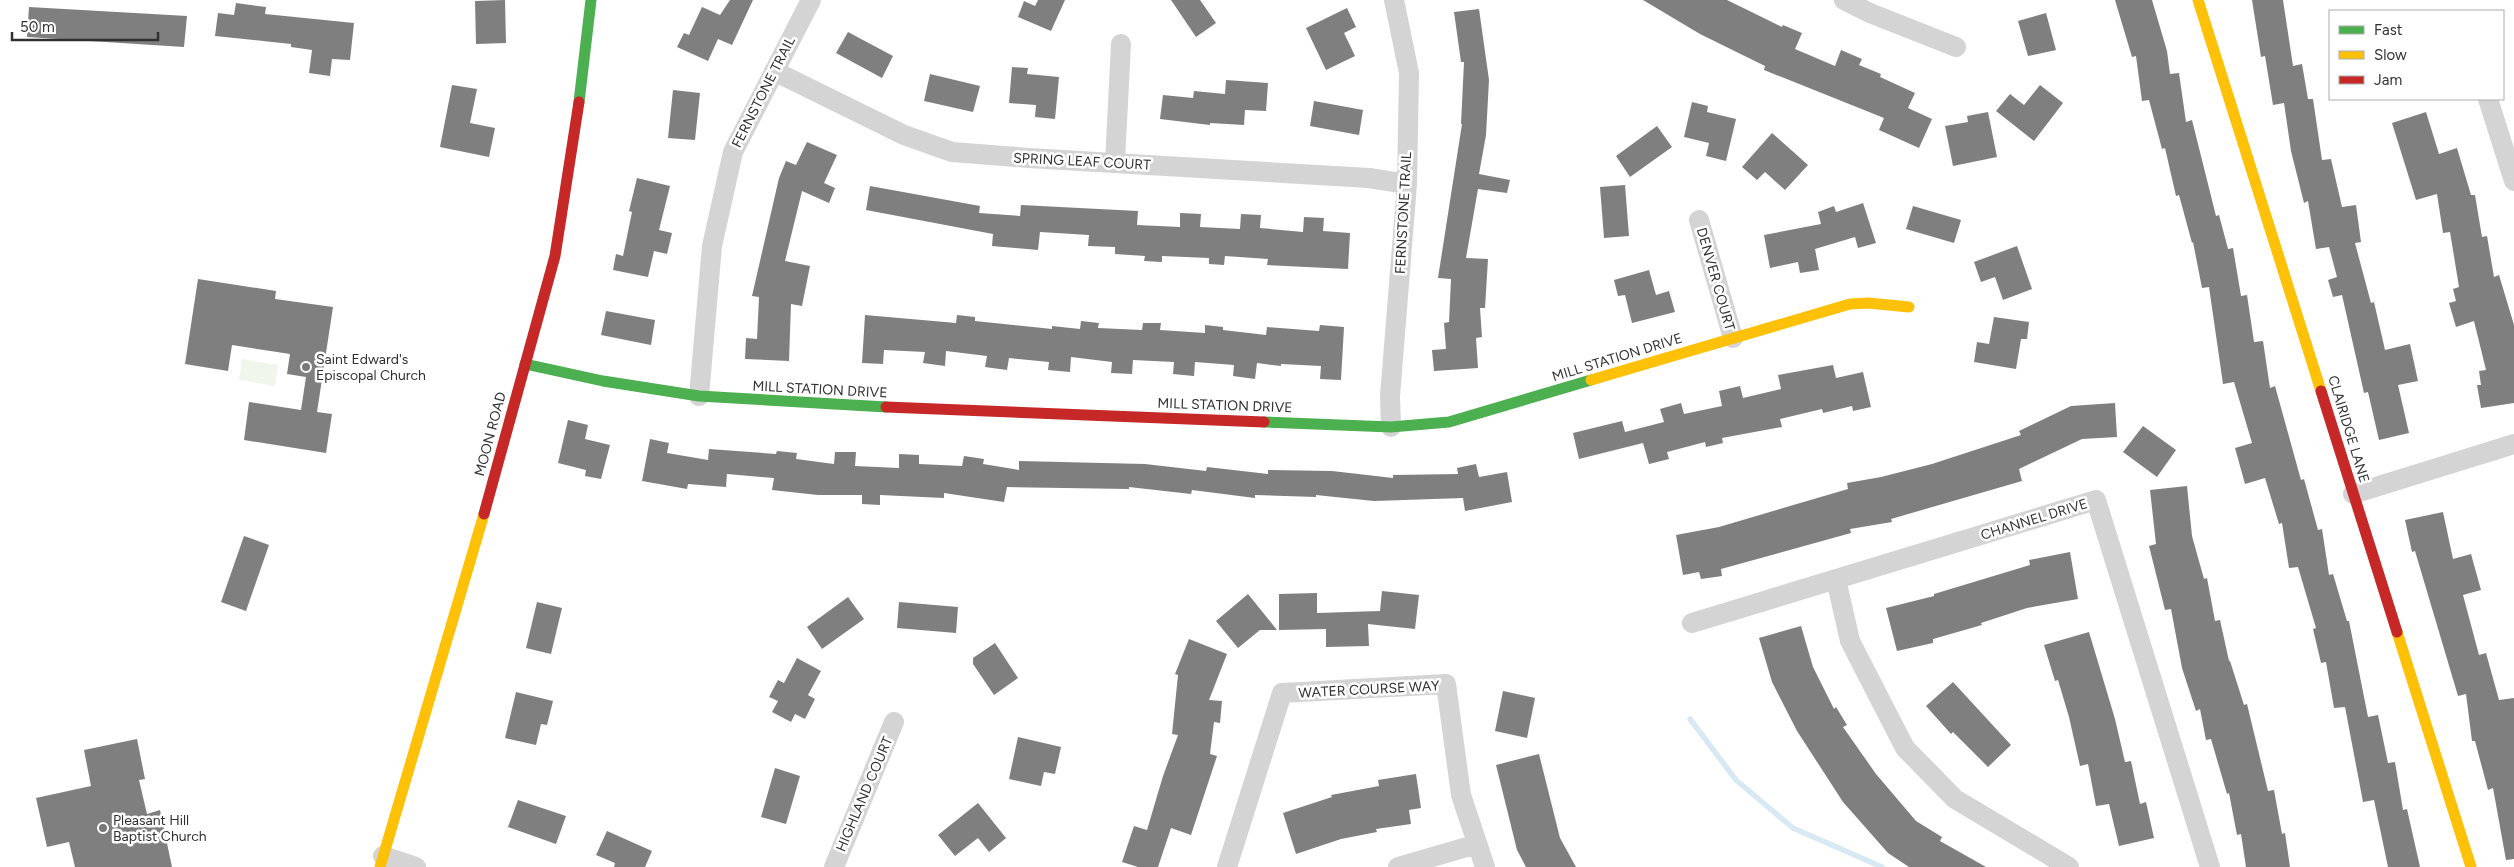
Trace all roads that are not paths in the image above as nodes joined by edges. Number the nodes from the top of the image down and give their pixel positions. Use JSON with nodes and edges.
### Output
{"nodes":[{"id":1,"x":591,"y":0,"type":"edge"},
{"id":2,"x":811,"y":0,"type":"edge"},
{"id":3,"x":1394,"y":0,"type":"edge"},
{"id":4,"x":1844,"y":0,"type":"edge"},
{"id":5,"x":2198,"y":0,"type":"edge"},
{"id":6,"x":1121,"y":44,"type":"dead end"},
{"id":7,"x":1956,"y":47,"type":"dead end"},
{"id":8,"x":774,"y":71,"type":"junction"},
{"id":9,"x":2488,"y":100,"type":"edge"},
{"id":10,"x":1114,"y":162,"type":"junction"},
{"id":11,"x":2514,"y":181,"type":"edge"},
{"id":12,"x":1407,"y":184,"type":"junction"},
{"id":13,"x":1699,"y":220,"type":"dead end"},
{"id":14,"x":1909,"y":307,"type":"dead end"},
{"id":15,"x":1733,"y":338,"type":"junction"},
{"id":16,"x":525,"y":364,"type":"junction"},
{"id":17,"x":699,"y":396,"type":"junction"},
{"id":18,"x":1391,"y":427,"type":"junction"},
{"id":19,"x":2514,"y":444,"type":"edge"},
{"id":20,"x":2353,"y":494,"type":"junction"},
{"id":21,"x":1836,"y":579,"type":"junction"},
{"id":22,"x":1692,"y":623,"type":"dead end"},
{"id":23,"x":894,"y":722,"type":"dead end"},
{"id":24,"x":1477,"y":844,"type":"junction"},
{"id":25,"x":381,"y":862,"type":"edge"},
{"id":26,"x":416,"y":867,"type":"edge"},
{"id":27,"x":834,"y":867,"type":"edge"},
{"id":28,"x":1227,"y":867,"type":"edge"},
{"id":29,"x":1398,"y":867,"type":"edge"},
{"id":30,"x":1485,"y":867,"type":"edge"},
{"id":31,"x":2069,"y":867,"type":"edge"},
{"id":32,"x":2210,"y":867,"type":"edge"},
{"id":33,"x":2471,"y":867,"type":"edge"}],
"edges":[{"from":1,"to":16,"type":"street","name":"MOON ROAD"},
{"from":2,"to":8,"type":"street","name":"FERNSTONE TRAIL"},
{"from":3,"to":12,"type":"street","name":"FERNSTONE TRAIL"},
{"from":4,"to":7,"type":"street"},
{"from":5,"to":20,"type":"street","name":"CLAIRIDGE LANE"},
{"from":6,"to":10,"type":"street"},
{"from":8,"to":10,"type":"street","name":"SPRING LEAF COURT"},
{"from":8,"to":17,"type":"street","name":"FERNSTONE TRAIL"},
{"from":9,"to":11,"type":"street"},
{"from":10,"to":12,"type":"street","name":"SPRING LEAF COURT"},
{"from":12,"to":18,"type":"street","name":"FERNSTONE TRAIL"},
{"from":13,"to":15,"type":"street","name":"DENVER COURT"},
{"from":14,"to":15,"type":"street","name":"MILL STATION DRIVE"},
{"from":15,"to":18,"type":"street","name":"MILL STATION DRIVE"},
{"from":16,"to":17,"type":"street","name":"MILL STATION DRIVE"},
{"from":16,"to":25,"type":"street","name":"MOON ROAD"},
{"from":17,"to":18,"type":"street","name":"MILL STATION DRIVE"},
{"from":19,"to":20,"type":"street"},
{"from":20,"to":33,"type":"street","name":"CLAIRIDGE LANE"},
{"from":21,"to":22,"type":"street","name":"CHANNEL DRIVE"},
{"from":21,"to":31,"type":"street"},
{"from":21,"to":32,"type":"street","name":"CHANNEL DRIVE"},
{"from":23,"to":27,"type":"street","name":"HIGHLAND COURT"},
{"from":24,"to":28,"type":"street","name":"WATER COURSE WAY"},
{"from":24,"to":29,"type":"street"},
{"from":24,"to":30,"type":"street","name":"WATER COURSE WAY"},
{"from":25,"to":26,"type":"street"}]}
